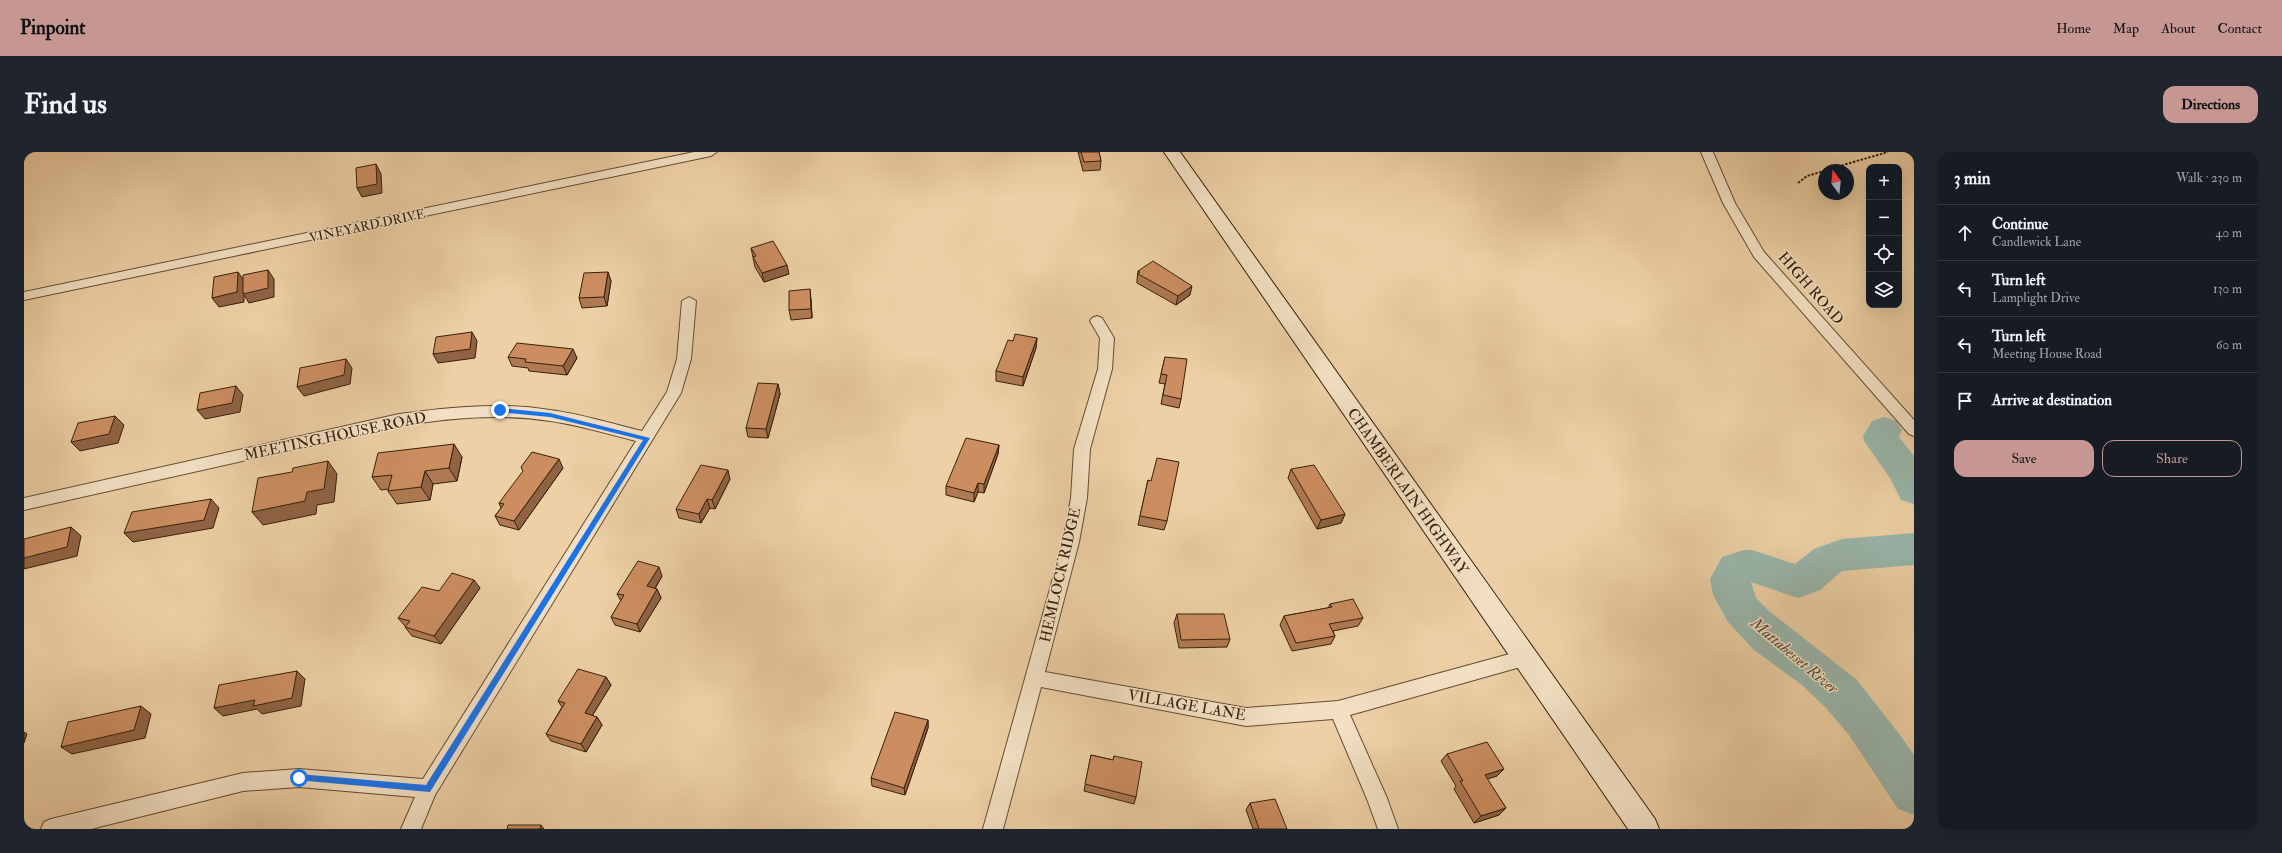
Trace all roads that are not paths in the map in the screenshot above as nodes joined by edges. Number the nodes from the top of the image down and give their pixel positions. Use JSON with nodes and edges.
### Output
{"nodes":[{"id":1,"x":711,"y":152,"type":"edge"},
{"id":2,"x":1172,"y":152,"type":"edge"},
{"id":3,"x":1707,"y":152,"type":"edge"},
{"id":4,"x":24,"y":296,"type":"edge"},
{"id":5,"x":689,"y":301,"type":"dead end"},
{"id":6,"x":1097,"y":321,"type":"dead end"},
{"id":7,"x":1914,"y":430,"type":"edge"},
{"id":8,"x":647,"y":438,"type":"junction"},
{"id":9,"x":24,"y":504,"type":"edge"},
{"id":10,"x":1524,"y":658,"type":"junction"},
{"id":11,"x":1035,"y":678,"type":"junction"},
{"id":12,"x":1338,"y":710,"type":"junction"},
{"id":13,"x":428,"y":789,"type":"junction"},
{"id":14,"x":51,"y":829,"type":"edge"},
{"id":15,"x":412,"y":829,"type":"edge"},
{"id":16,"x":993,"y":829,"type":"edge"},
{"id":17,"x":1388,"y":829,"type":"edge"},
{"id":18,"x":1645,"y":829,"type":"edge"}],
"edges":[{"from":1,"to":4,"type":"street","name":"VINEYARD DRIVE"},
{"from":2,"to":10,"type":"main road","name":"CHAMBERLAIN HIGHWAY"},
{"from":3,"to":7,"type":"street","name":"HIGH ROAD"},
{"from":5,"to":8,"type":"street"},
{"from":6,"to":11,"type":"street","name":"HEMLOCK RIDGE"},
{"from":8,"to":9,"type":"street","name":"MEETING HOUSE ROAD"},
{"from":8,"to":13,"type":"street"},
{"from":10,"to":12,"type":"street","name":"VILLAGE LANE"},
{"from":10,"to":18,"type":"main road","name":"CHAMBERLAIN HIGHWAY"},
{"from":11,"to":12,"type":"street","name":"VILLAGE LANE"},
{"from":11,"to":16,"type":"street","name":"HEMLOCK RIDGE"},
{"from":12,"to":17,"type":"street"},
{"from":13,"to":14,"type":"street"},
{"from":13,"to":15,"type":"street"}]}
